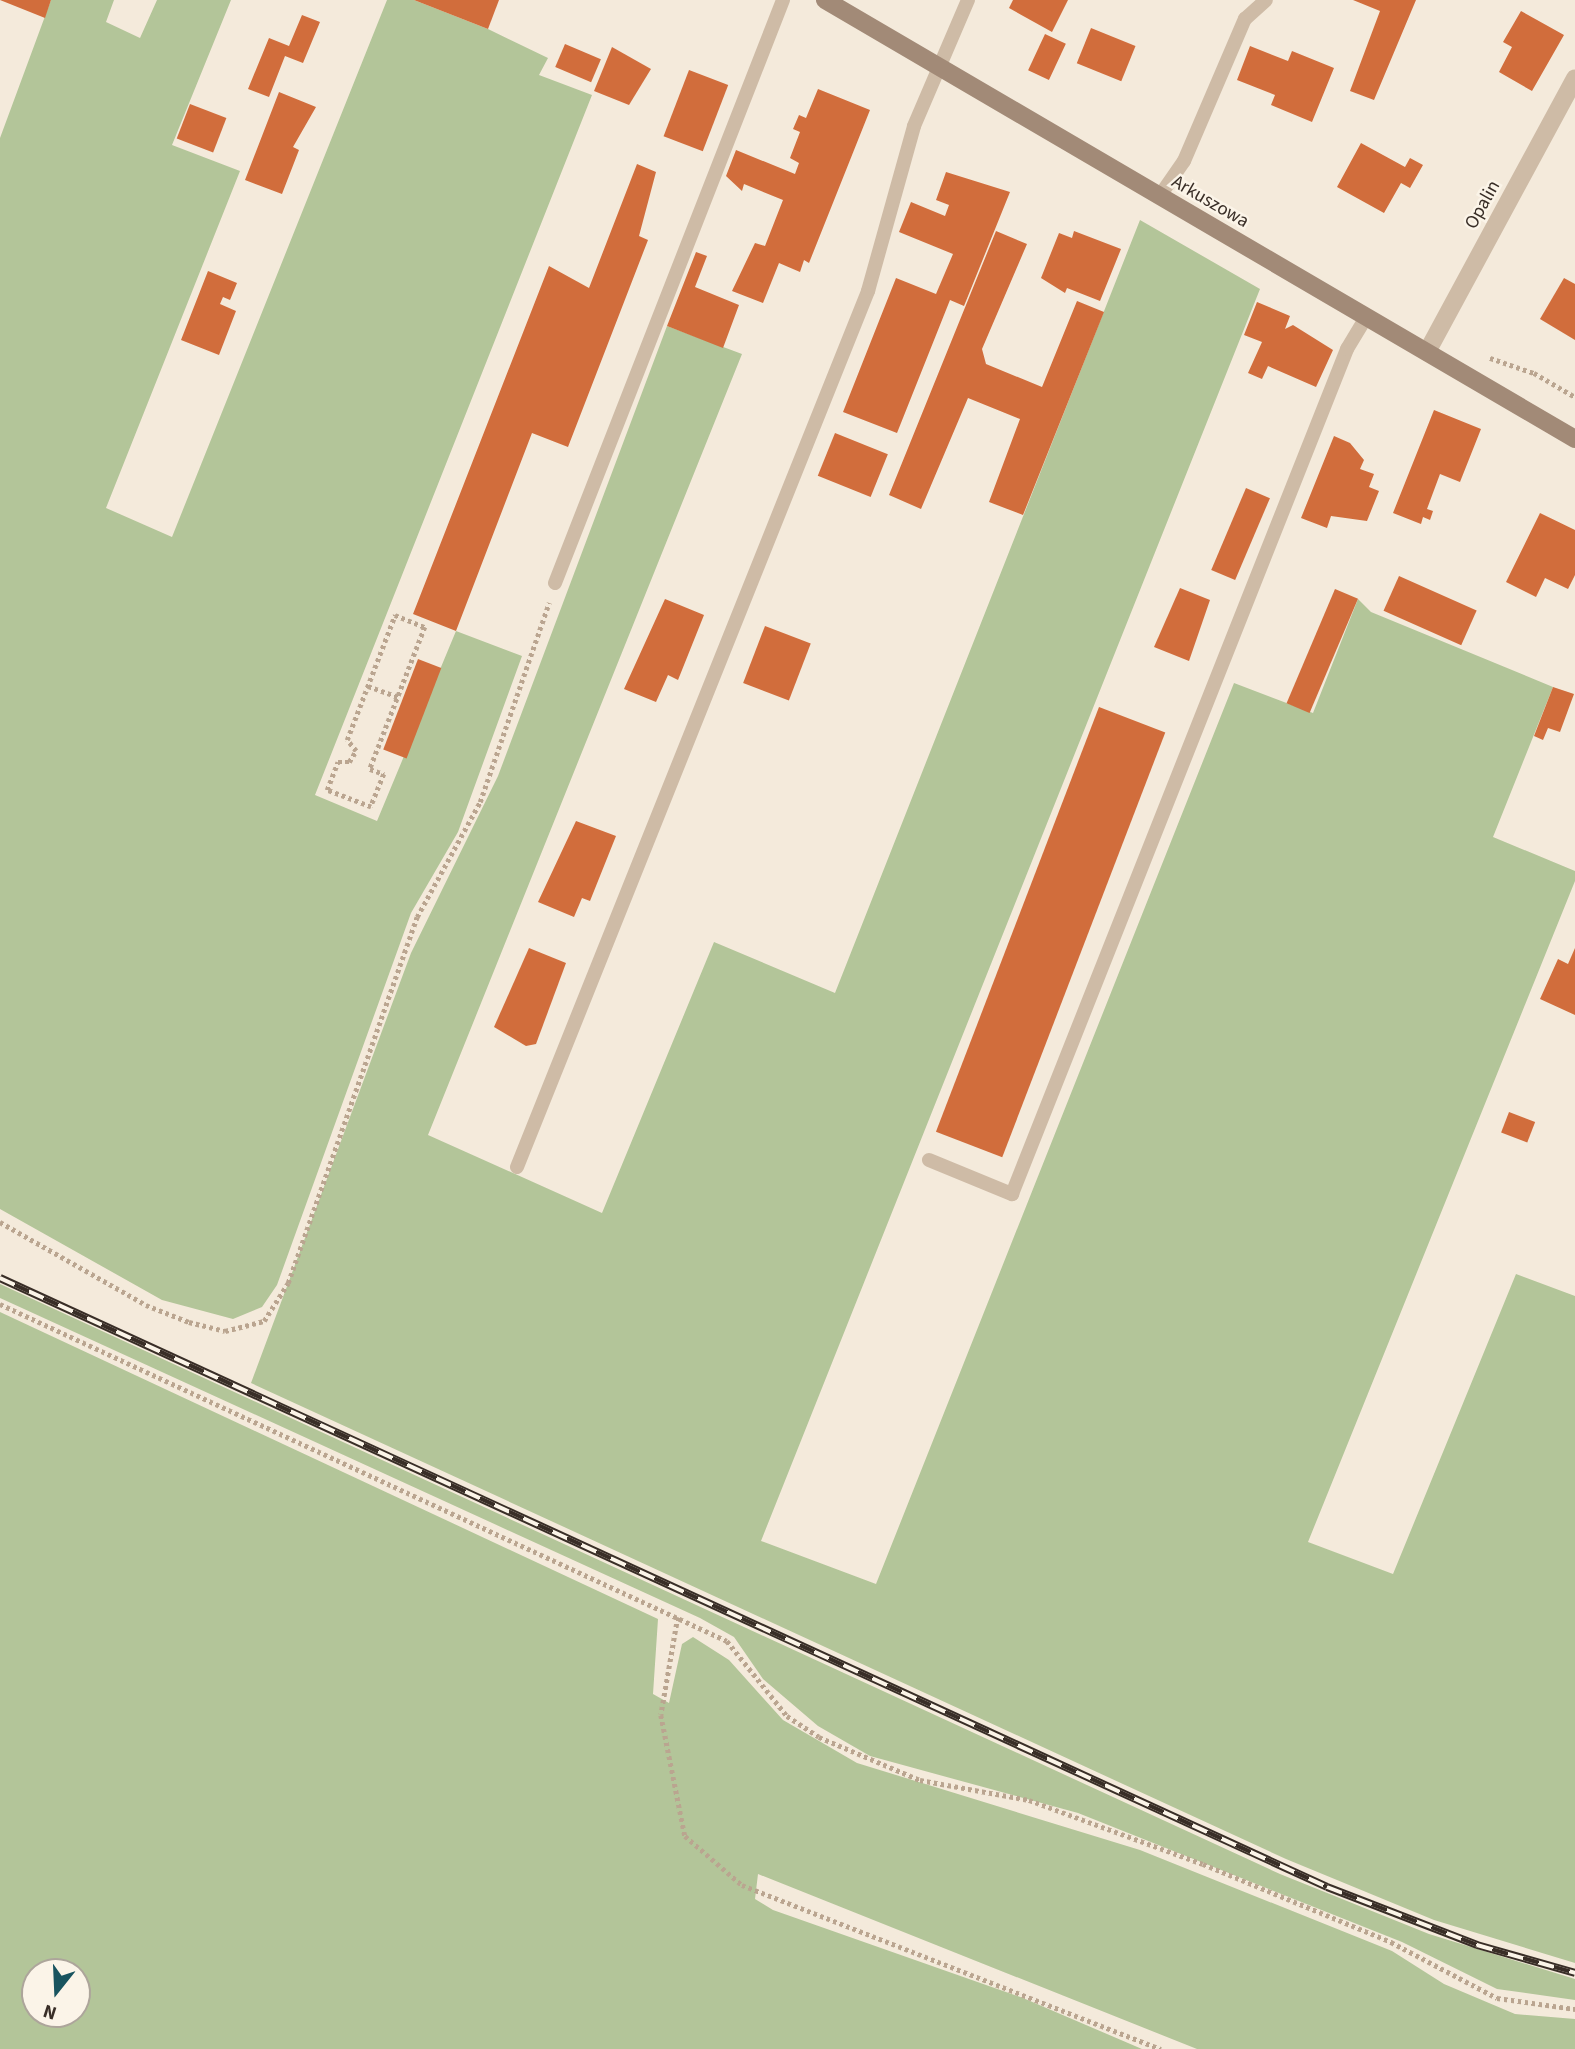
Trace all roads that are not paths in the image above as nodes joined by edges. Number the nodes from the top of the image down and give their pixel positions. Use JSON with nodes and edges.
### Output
{"nodes":[{"id":1,"x":783,"y":0,"type":"edge"},
{"id":2,"x":825,"y":0,"type":"edge"},
{"id":3,"x":968,"y":0,"type":"edge"},
{"id":4,"x":1266,"y":0,"type":"edge"},
{"id":5,"x":940,"y":66,"type":"junction"},
{"id":6,"x":1575,"y":78,"type":"edge"},
{"id":7,"x":1159,"y":197,"type":"junction"},
{"id":8,"x":1366,"y":317,"type":"junction"},
{"id":9,"x":1427,"y":352,"type":"junction"},
{"id":10,"x":1575,"y":439,"type":"edge"},
{"id":11,"x":555,"y":583,"type":"road end"},
{"id":12,"x":929,"y":1160,"type":"dead end"},
{"id":13,"x":517,"y":1167,"type":"dead end"}],
"edges":[{"from":1,"to":11,"type":"lane"},
{"from":2,"to":5,"type":"main road","name":"Arkuszowa"},
{"from":3,"to":5,"type":"lane"},
{"from":4,"to":7,"type":"lane"},
{"from":5,"to":7,"type":"main road","name":"Arkuszowa"},
{"from":5,"to":13,"type":"lane"},
{"from":6,"to":9,"type":"street","name":"Opalin"},
{"from":7,"to":8,"type":"main road","name":"Arkuszowa"},
{"from":8,"to":9,"type":"main road","name":"Arkuszowa"},
{"from":8,"to":12,"type":"lane"},
{"from":9,"to":10,"type":"main road","name":"Arkuszowa"}]}
